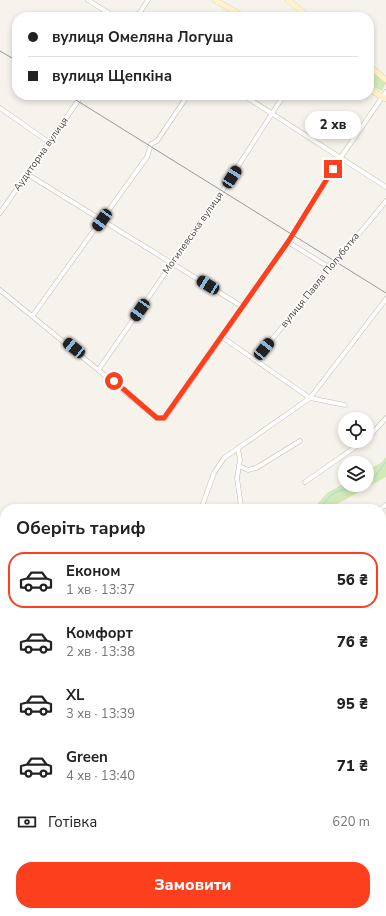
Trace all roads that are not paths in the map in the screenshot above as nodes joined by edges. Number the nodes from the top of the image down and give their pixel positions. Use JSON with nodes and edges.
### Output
{"nodes":[{"id":1,"x":88,"y":0,"type":"edge"},
{"id":2,"x":148,"y":0,"type":"edge"},
{"id":3,"x":215,"y":0,"type":"edge"},
{"id":4,"x":288,"y":0,"type":"edge"},
{"id":5,"x":107,"y":12,"type":"edge"},
{"id":6,"x":140,"y":12,"type":"edge"},
{"id":7,"x":235,"y":12,"type":"edge"},
{"id":8,"x":303,"y":12,"type":"edge"},
{"id":9,"x":374,"y":70,"type":"edge"},
{"id":10,"x":386,"y":80,"type":"edge"},
{"id":11,"x":374,"y":91,"type":"edge"},
{"id":12,"x":385,"y":96,"type":"edge"},
{"id":13,"x":79,"y":100,"type":"edge"},
{"id":14,"x":185,"y":100,"type":"edge"},
{"id":15,"x":251,"y":100,"type":"edge"},
{"id":16,"x":281,"y":100,"type":"edge"},
{"id":17,"x":0,"y":108,"type":"edge"},
{"id":18,"x":273,"y":113,"type":"junction"},
{"id":19,"x":50,"y":143,"type":"junction"},
{"id":20,"x":341,"y":157,"type":"junction"},
{"id":21,"x":27,"y":174,"type":"junction"},
{"id":22,"x":386,"y":187,"type":"edge"},
{"id":23,"x":386,"y":201,"type":"edge"},
{"id":24,"x":0,"y":213,"type":"edge"},
{"id":25,"x":102,"y":220,"type":"junction"},
{"id":26,"x":288,"y":242,"type":"junction"},
{"id":27,"x":172,"y":263,"type":"junction"},
{"id":28,"x":330,"y":268,"type":"junction"},
{"id":29,"x":0,"y":290,"type":"edge"},
{"id":30,"x":386,"y":299,"type":"edge"},
{"id":31,"x":243,"y":307,"type":"junction"},
{"id":32,"x":34,"y":315,"type":"junction"},
{"id":33,"x":222,"y":337,"type":"junction"},
{"id":34,"x":255,"y":360,"type":"junction"},
{"id":35,"x":99,"y":369,"type":"junction"},
{"id":36,"x":310,"y":398,"type":"junction"},
{"id":37,"x":344,"y":405,"type":"dead end"},
{"id":38,"x":386,"y":418,"type":"edge"},
{"id":39,"x":374,"y":431,"type":"edge"},
{"id":40,"x":300,"y":441,"type":"dead end"},
{"id":41,"x":238,"y":448,"type":"junction"},
{"id":42,"x":354,"y":448,"type":"edge"},
{"id":43,"x":239,"y":466,"type":"junction"},
{"id":44,"x":305,"y":482,"type":"dead end"},
{"id":45,"x":203,"y":504,"type":"edge"},
{"id":46,"x":241,"y":504,"type":"edge"}],
"edges":[{"from":1,"to":5,"type":"street"},
{"from":2,"to":6,"type":"street"},
{"from":3,"to":7,"type":"street"},
{"from":4,"to":8,"type":"street"},
{"from":9,"to":10,"type":"street"},
{"from":11,"to":12,"type":"street"},
{"from":12,"to":20,"type":"street"},
{"from":13,"to":19,"type":"street","name":"Аудиторна вулиця"},
{"from":14,"to":25,"type":"street"},
{"from":15,"to":18,"type":"street"},
{"from":16,"to":18,"type":"street","name":"Могилевська вулиця"},
{"from":17,"to":19,"type":"street"},
{"from":18,"to":20,"type":"street"},
{"from":18,"to":27,"type":"street","name":"Могилевська вулиця"},
{"from":19,"to":21,"type":"street","name":"Аудиторна вулиця"},
{"from":20,"to":22,"type":"street"},
{"from":20,"to":26,"type":"street"},
{"from":21,"to":24,"type":"street","name":"Аудиторна вулиця"},
{"from":21,"to":25,"type":"street"},
{"from":23,"to":28,"type":"street","name":"вулиця Павла Полуботка"},
{"from":25,"to":27,"type":"street"},
{"from":25,"to":32,"type":"street"},
{"from":26,"to":28,"type":"street"},
{"from":26,"to":31,"type":"street"},
{"from":27,"to":31,"type":"street"},
{"from":27,"to":35,"type":"street","name":"Могилевська вулиця"},
{"from":28,"to":34,"type":"street","name":"вулиця Павла Полуботка"},
{"from":29,"to":32,"type":"street"},
{"from":30,"to":36,"type":"street"},
{"from":31,"to":33,"type":"street"},
{"from":32,"to":35,"type":"street"},
{"from":33,"to":34,"type":"street"},
{"from":33,"to":35,"type":"street"},
{"from":34,"to":36,"type":"street"},
{"from":36,"to":37,"type":"street"},
{"from":36,"to":41,"type":"street"},
{"from":38,"to":39,"type":"street"},
{"from":40,"to":43,"type":"street"},
{"from":41,"to":43,"type":"street"},
{"from":41,"to":45,"type":"street"},
{"from":42,"to":44,"type":"street"},
{"from":43,"to":46,"type":"street"}]}
